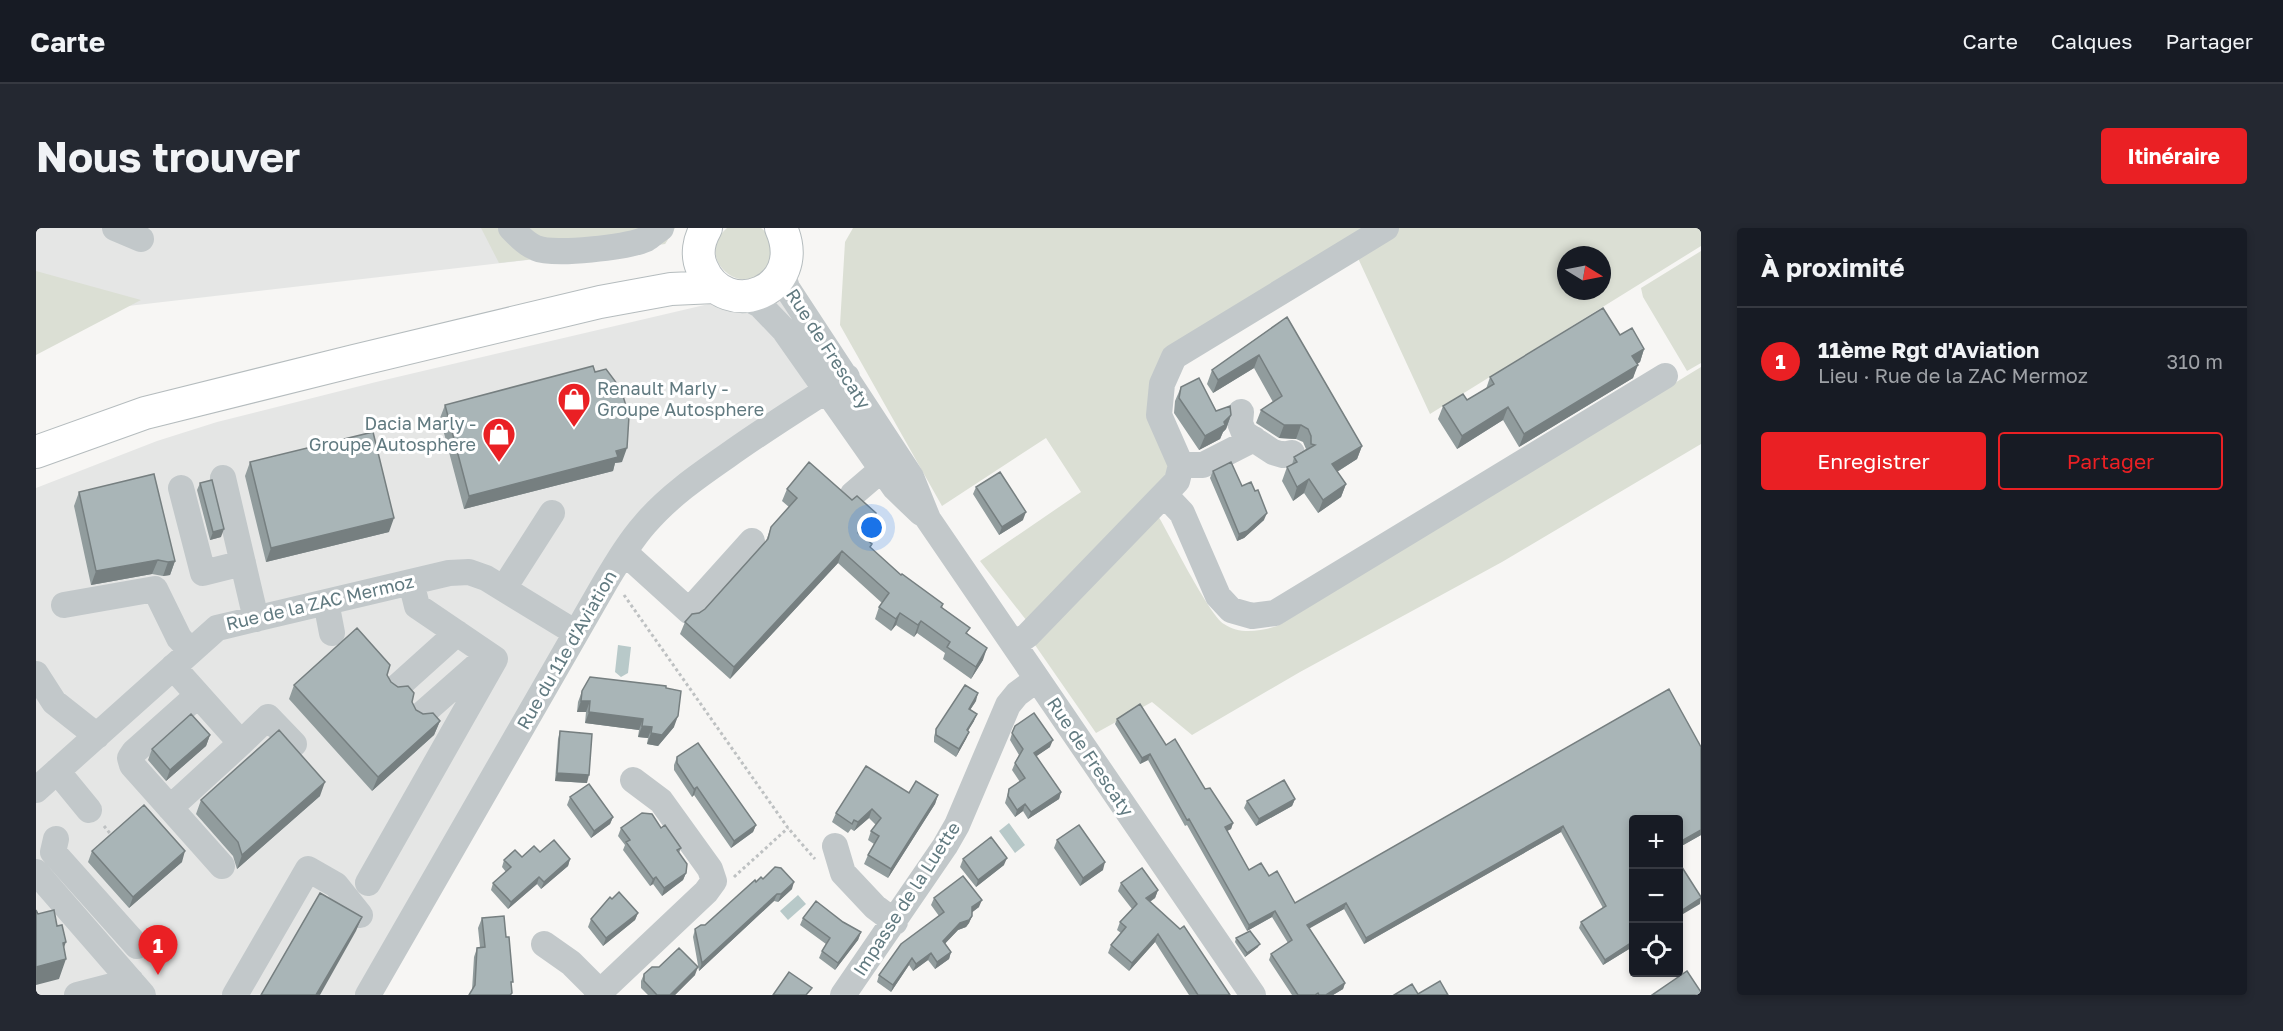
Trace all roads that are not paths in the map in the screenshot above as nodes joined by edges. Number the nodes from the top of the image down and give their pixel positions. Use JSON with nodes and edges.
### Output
{"nodes":[{"id":1,"x":115,"y":228,"type":"edge"},
{"id":2,"x":511,"y":228,"type":"edge"},
{"id":3,"x":661,"y":228,"type":"edge"},
{"id":4,"x":1386,"y":228,"type":"edge"},
{"id":5,"x":702,"y":238,"type":"edge"},
{"id":6,"x":141,"y":239,"type":"dead end"},
{"id":7,"x":788,"y":245,"type":"edge"},
{"id":8,"x":729,"y":292,"type":"junction"},
{"id":9,"x":600,"y":302,"type":"junction"},
{"id":10,"x":1665,"y":376,"type":"dead end"},
{"id":11,"x":837,"y":383,"type":"junction"},
{"id":12,"x":1241,"y":412,"type":"dead end"},
{"id":13,"x":1254,"y":439,"type":"junction"},
{"id":14,"x":36,"y":452,"type":"edge"},
{"id":15,"x":1292,"y":453,"type":"dead end"},
{"id":16,"x":890,"y":462,"type":"junction"},
{"id":17,"x":1181,"y":465,"type":"junction"},
{"id":18,"x":223,"y":478,"type":"dead end"},
{"id":19,"x":181,"y":488,"type":"dead end"},
{"id":20,"x":853,"y":494,"type":"dead end"},
{"id":21,"x":1165,"y":495,"type":"junction"},
{"id":22,"x":552,"y":513,"type":"dead end"},
{"id":23,"x":752,"y":541,"type":"dead end"},
{"id":24,"x":624,"y":552,"type":"junction"},
{"id":25,"x":243,"y":563,"type":"junction"},
{"id":26,"x":411,"y":582,"type":"junction"},
{"id":27,"x":504,"y":588,"type":"junction"},
{"id":28,"x":326,"y":602,"type":"junction"},
{"id":29,"x":64,"y":605,"type":"dead end"},
{"id":30,"x":256,"y":619,"type":"junction"},
{"id":31,"x":332,"y":633,"type":"dead end"},
{"id":32,"x":457,"y":633,"type":"junction"},
{"id":33,"x":576,"y":633,"type":"junction"},
{"id":34,"x":1014,"y":645,"type":"junction"},
{"id":35,"x":489,"y":656,"type":"junction"},
{"id":36,"x":182,"y":659,"type":"junction"},
{"id":37,"x":36,"y":674,"type":"edge"},
{"id":38,"x":1037,"y":679,"type":"junction"},
{"id":39,"x":397,"y":687,"type":"edge"},
{"id":40,"x":198,"y":695,"type":"junction"},
{"id":41,"x":422,"y":714,"type":"edge"},
{"id":42,"x":97,"y":736,"type":"junction"},
{"id":43,"x":241,"y":743,"type":"junction"},
{"id":44,"x":294,"y":744,"type":"edge"},
{"id":45,"x":57,"y":771,"type":"junction"},
{"id":46,"x":633,"y":780,"type":"dead end"},
{"id":47,"x":36,"y":790,"type":"edge"},
{"id":48,"x":170,"y":808,"type":"junction"},
{"id":49,"x":89,"y":810,"type":"dead end"},
{"id":50,"x":56,"y":839,"type":"dead end"},
{"id":51,"x":826,"y":854,"type":"road end"},
{"id":52,"x":222,"y":866,"type":"dead end"},
{"id":53,"x":36,"y":872,"type":"edge"},
{"id":54,"x":368,"y":883,"type":"dead end"},
{"id":55,"x":360,"y":915,"type":"edge"},
{"id":56,"x":895,"y":922,"type":"junction"},
{"id":57,"x":544,"y":944,"type":"dead end"},
{"id":58,"x":137,"y":946,"type":"dead end"},
{"id":59,"x":137,"y":988,"type":"edge"},
{"id":60,"x":598,"y":993,"type":"edge"},
{"id":61,"x":77,"y":995,"type":"edge"},
{"id":62,"x":235,"y":995,"type":"edge"},
{"id":63,"x":368,"y":995,"type":"edge"},
{"id":64,"x":843,"y":995,"type":"edge"},
{"id":65,"x":1252,"y":995,"type":"edge"}],
"edges":[{"from":1,"to":6,"type":"street"},
{"from":2,"to":3,"type":"street"},
{"from":4,"to":17,"type":"street"},
{"from":5,"to":8,"type":"main road"},
{"from":5,"to":9,"type":"main road"},
{"from":7,"to":8,"type":"main road"},
{"from":7,"to":11,"type":"street","name":"Rue de Frescaty"},
{"from":8,"to":9,"type":"main road"},
{"from":8,"to":11,"type":"street","name":"Rue de Frescaty"},
{"from":9,"to":14,"type":"main road"},
{"from":10,"to":21,"type":"street"},
{"from":11,"to":16,"type":"street","name":"Rue de Frescaty"},
{"from":11,"to":24,"type":"street","name":"Rue du 11e d'Aviation"},
{"from":12,"to":13,"type":"street"},
{"from":13,"to":15,"type":"street"},
{"from":13,"to":17,"type":"street"},
{"from":16,"to":20,"type":"street"},
{"from":16,"to":34,"type":"street","name":"Rue de Frescaty"},
{"from":17,"to":21,"type":"street"},
{"from":18,"to":25,"type":"street"},
{"from":19,"to":25,"type":"street"},
{"from":21,"to":34,"type":"street"},
{"from":22,"to":27,"type":"street"},
{"from":23,"to":24,"type":"street"},
{"from":24,"to":33,"type":"street","name":"Rue du 11e d'Aviation"},
{"from":25,"to":30,"type":"street"},
{"from":26,"to":27,"type":"street","name":"Rue de la ZAC Mermoz"},
{"from":26,"to":28,"type":"street","name":"Rue de la ZAC Mermoz"},
{"from":26,"to":32,"type":"street"},
{"from":27,"to":33,"type":"street","name":"Rue de la ZAC Mermoz"},
{"from":28,"to":30,"type":"street","name":"Rue de la ZAC Mermoz"},
{"from":28,"to":31,"type":"street"},
{"from":29,"to":36,"type":"street"},
{"from":30,"to":36,"type":"street","name":"Rue de la ZAC Mermoz"},
{"from":32,"to":35,"type":"street"},
{"from":32,"to":39,"type":"street"},
{"from":33,"to":63,"type":"street","name":"Rue du 11e d'Aviation"},
{"from":34,"to":38,"type":"street","name":"Rue de Frescaty"},
{"from":35,"to":41,"type":"street"},
{"from":35,"to":54,"type":"street"},
{"from":36,"to":40,"type":"street"},
{"from":36,"to":42,"type":"street","name":"Rue de la ZAC Mermoz"},
{"from":37,"to":42,"type":"street"},
{"from":38,"to":56,"type":"street","name":"Impasse de la Luette"},
{"from":38,"to":65,"type":"street","name":"Rue de Frescaty"},
{"from":40,"to":43,"type":"street"},
{"from":40,"to":48,"type":"street"},
{"from":42,"to":45,"type":"street","name":"Rue de la ZAC Mermoz"},
{"from":43,"to":44,"type":"street"},
{"from":43,"to":48,"type":"street"},
{"from":45,"to":47,"type":"street","name":"Rue de la ZAC Mermoz"},
{"from":45,"to":49,"type":"street"},
{"from":46,"to":60,"type":"street"},
{"from":48,"to":52,"type":"street"},
{"from":50,"to":58,"type":"street"},
{"from":51,"to":56,"type":"street"},
{"from":53,"to":59,"type":"street"},
{"from":55,"to":62,"type":"street"},
{"from":56,"to":64,"type":"street","name":"Impasse de la Luette"},
{"from":57,"to":60,"type":"street"},
{"from":59,"to":61,"type":"street"}]}
